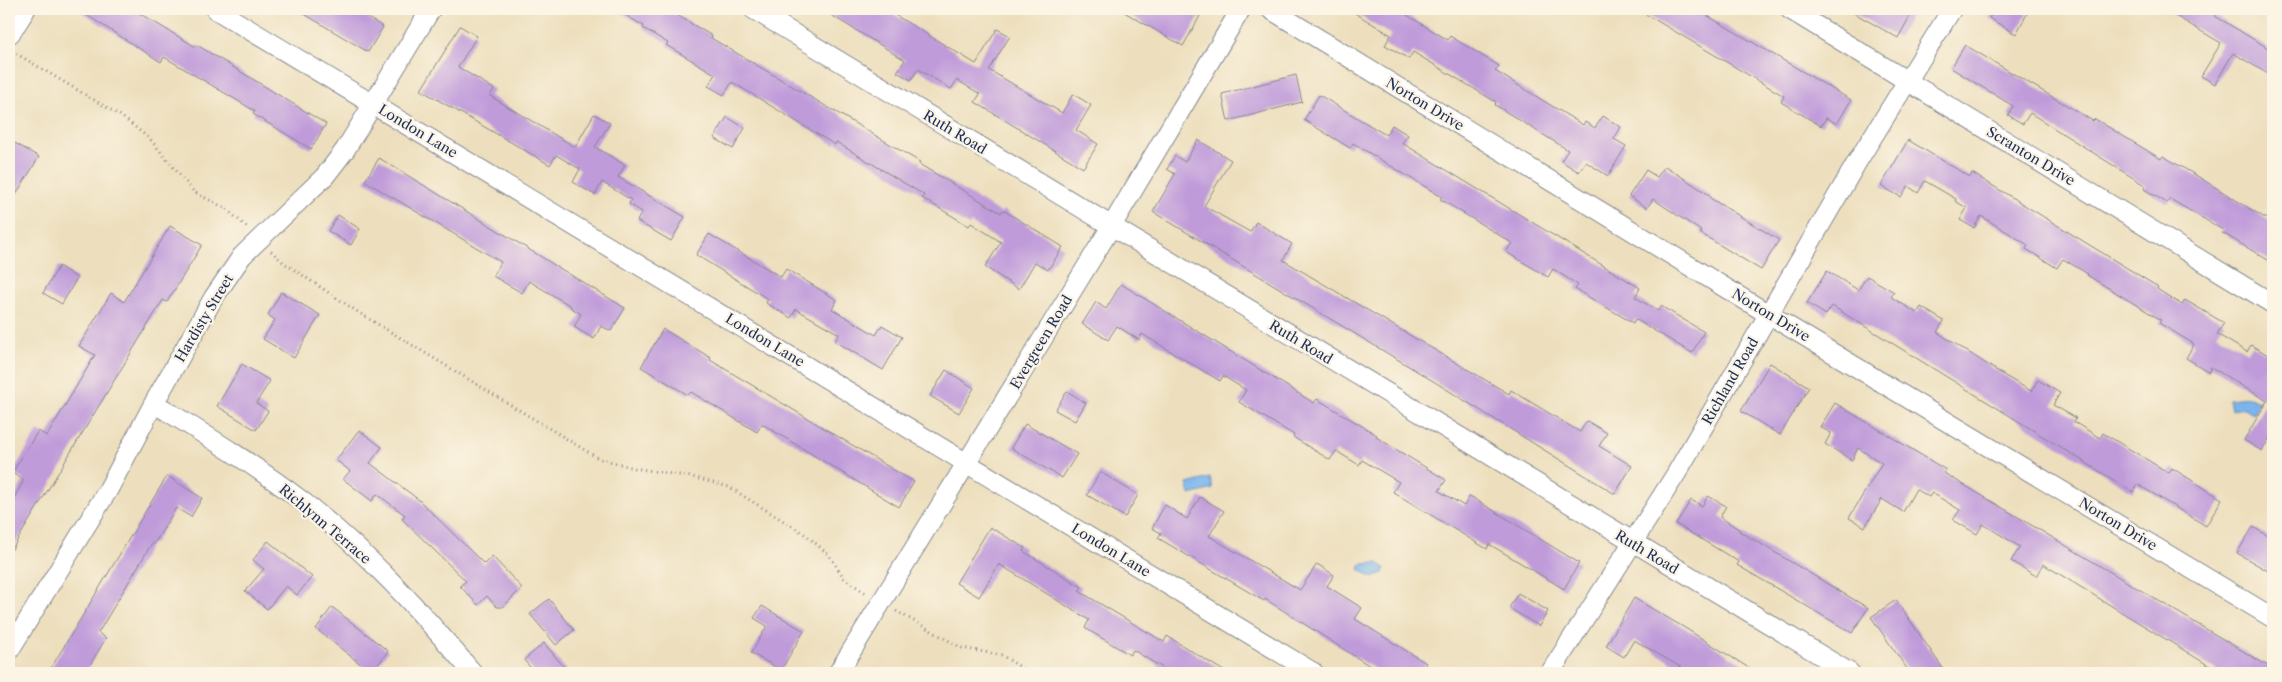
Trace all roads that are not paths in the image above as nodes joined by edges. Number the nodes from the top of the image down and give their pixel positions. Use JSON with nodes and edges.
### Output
{"nodes":[{"id":1,"x":23,"y":9,"type":"edge"},
{"id":2,"x":215,"y":9,"type":"edge"},
{"id":3,"x":431,"y":9,"type":"edge"},
{"id":4,"x":754,"y":9,"type":"edge"},
{"id":5,"x":1241,"y":9,"type":"edge"},
{"id":6,"x":1270,"y":9,"type":"edge"},
{"id":7,"x":1789,"y":9,"type":"edge"},
{"id":8,"x":1952,"y":9,"type":"edge"},
{"id":9,"x":9,"y":31,"type":"edge"},
{"id":10,"x":1907,"y":80,"type":"junction"},
{"id":11,"x":373,"y":104,"type":"junction"},
{"id":12,"x":1111,"y":227,"type":"junction"},
{"id":13,"x":2273,"y":304,"type":"edge"},
{"id":14,"x":1768,"y":314,"type":"junction"},
{"id":15,"x":154,"y":403,"type":"junction"},
{"id":16,"x":967,"y":462,"type":"junction"},
{"id":17,"x":1632,"y":543,"type":"junction"},
{"id":18,"x":2273,"y":618,"type":"edge"},
{"id":19,"x":9,"y":651,"type":"edge"},
{"id":20,"x":473,"y":673,"type":"edge"},
{"id":21,"x":838,"y":673,"type":"edge"},
{"id":22,"x":1314,"y":673,"type":"edge"},
{"id":23,"x":1550,"y":673,"type":"edge"},
{"id":24,"x":1850,"y":673,"type":"edge"}],
"edges":[{"from":1,"to":9,"type":"main road"},
{"from":2,"to":11,"type":"street","name":"London Lane"},
{"from":3,"to":11,"type":"street","name":"Hardisty Street"},
{"from":4,"to":12,"type":"street","name":"Ruth Road"},
{"from":5,"to":12,"type":"street","name":"Evergreen Road"},
{"from":6,"to":14,"type":"street","name":"Norton Drive"},
{"from":7,"to":10,"type":"street","name":"Scranton Drive"},
{"from":8,"to":10,"type":"street","name":"Richland Road"},
{"from":10,"to":13,"type":"street","name":"Scranton Drive"},
{"from":10,"to":14,"type":"street","name":"Richland Road"},
{"from":11,"to":15,"type":"street","name":"Hardisty Street"},
{"from":11,"to":16,"type":"street","name":"London Lane"},
{"from":12,"to":16,"type":"street","name":"Evergreen Road"},
{"from":12,"to":17,"type":"street","name":"Ruth Road"},
{"from":14,"to":17,"type":"street","name":"Richland Road"},
{"from":14,"to":18,"type":"street","name":"Norton Drive"},
{"from":15,"to":19,"type":"street","name":"Hardisty Street"},
{"from":15,"to":20,"type":"street","name":"Richlynn Terrace"},
{"from":16,"to":21,"type":"street","name":"Evergreen Road"},
{"from":16,"to":22,"type":"street","name":"London Lane"},
{"from":17,"to":23,"type":"street","name":"Richland Road"},
{"from":17,"to":24,"type":"street","name":"Ruth Road"}]}
